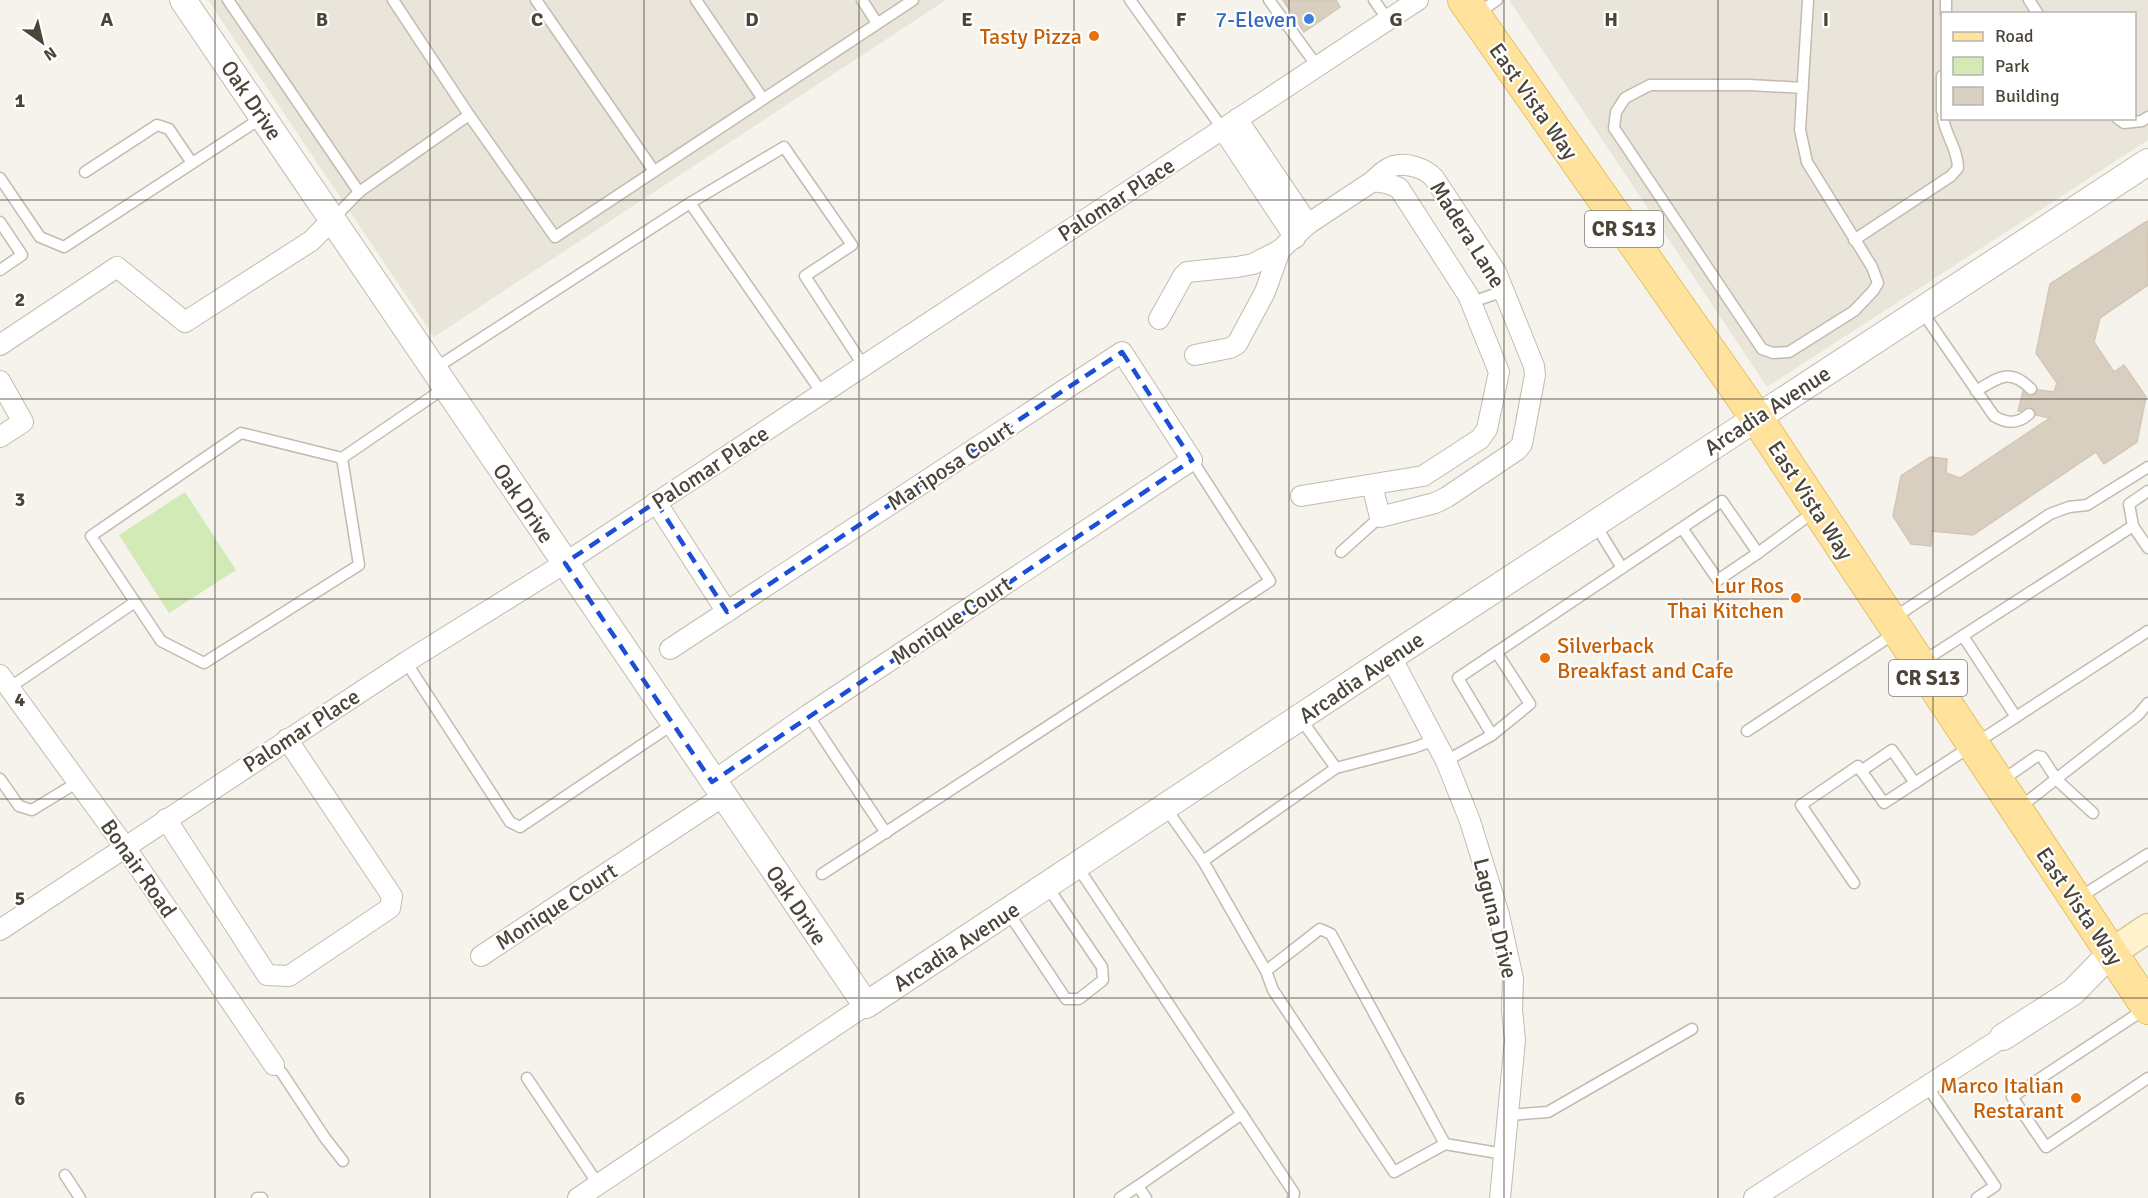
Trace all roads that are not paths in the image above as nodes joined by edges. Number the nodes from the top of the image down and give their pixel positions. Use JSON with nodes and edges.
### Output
{"nodes":[{"id":1,"x":183,"y":0,"type":"edge"},
{"id":2,"x":228,"y":0,"type":"edge"},
{"id":3,"x":393,"y":0,"type":"edge"},
{"id":4,"x":536,"y":0,"type":"edge"},
{"id":5,"x":696,"y":0,"type":"edge"},
{"id":6,"x":862,"y":0,"type":"edge"},
{"id":7,"x":913,"y":0,"type":"edge"},
{"id":8,"x":1130,"y":0,"type":"edge"},
{"id":9,"x":1269,"y":0,"type":"edge"},
{"id":10,"x":1374,"y":0,"type":"edge"},
{"id":11,"x":1418,"y":0,"type":"edge"},
{"id":12,"x":1808,"y":0,"type":"edge"},
{"id":13,"x":1478,"y":5,"type":"edge"},
{"id":14,"x":1388,"y":20,"type":"junction"},
{"id":15,"x":877,"y":23,"type":"junction"},
{"id":16,"x":1317,"y":66,"type":"junction"},
{"id":17,"x":1803,"y":88,"type":"junction"},
{"id":18,"x":763,"y":99,"type":"junction"},
{"id":19,"x":469,"y":115,"type":"junction"},
{"id":20,"x":263,"y":117,"type":"junction"},
{"id":21,"x":2148,"y":117,"type":"edge"},
{"id":22,"x":1943,"y":120,"type":"edge"},
{"id":23,"x":2120,"y":120,"type":"edge"},
{"id":24,"x":1230,"y":124,"type":"junction"},
{"id":25,"x":2148,"y":162,"type":"edge"},
{"id":26,"x":192,"y":164,"type":"junction"},
{"id":27,"x":654,"y":171,"type":"junction"},
{"id":28,"x":85,"y":172,"type":"dead end"},
{"id":29,"x":0,"y":178,"type":"edge"},
{"id":30,"x":1373,"y":181,"type":"junction"},
{"id":31,"x":359,"y":192,"type":"junction"},
{"id":32,"x":690,"y":203,"type":"junction"},
{"id":33,"x":333,"y":219,"type":"junction"},
{"id":34,"x":0,"y":222,"type":"edge"},
{"id":35,"x":1294,"y":237,"type":"junction"},
{"id":36,"x":1854,"y":240,"type":"junction"},
{"id":37,"x":0,"y":270,"type":"edge"},
{"id":38,"x":1504,"y":291,"type":"junction"},
{"id":39,"x":1472,"y":302,"type":"junction"},
{"id":40,"x":1921,"y":310,"type":"junction"},
{"id":41,"x":1158,"y":319,"type":"dead end"},
{"id":42,"x":0,"y":345,"type":"edge"},
{"id":43,"x":1195,"y":356,"type":"dead end"},
{"id":44,"x":863,"y":365,"type":"junction"},
{"id":45,"x":440,"y":378,"type":"junction"},
{"id":46,"x":0,"y":381,"type":"edge"},
{"id":47,"x":2031,"y":389,"type":"dead end"},
{"id":48,"x":1976,"y":391,"type":"junction"},
{"id":49,"x":822,"y":393,"type":"junction"},
{"id":50,"x":2029,"y":414,"type":"dead end"},
{"id":51,"x":1756,"y":417,"type":"junction"},
{"id":52,"x":0,"y":437,"type":"edge"},
{"id":53,"x":342,"y":458,"type":"junction"},
{"id":54,"x":1192,"y":460,"type":"junction"},
{"id":55,"x":2148,"y":467,"type":"edge"},
{"id":56,"x":1372,"y":485,"type":"junction"},
{"id":57,"x":2148,"y":491,"type":"edge"},
{"id":58,"x":1301,"y":496,"type":"dead end"},
{"id":59,"x":656,"y":502,"type":"junction"},
{"id":60,"x":1817,"y":509,"type":"junction"},
{"id":61,"x":1380,"y":517,"type":"junction"},
{"id":62,"x":1595,"y":523,"type":"junction"},
{"id":63,"x":2133,"y":526,"type":"junction"},
{"id":64,"x":1682,"y":528,"type":"junction"},
{"id":65,"x":2148,"y":548,"type":"edge"},
{"id":66,"x":1341,"y":552,"type":"dead end"},
{"id":67,"x":1758,"y":553,"type":"junction"},
{"id":68,"x":565,"y":562,"type":"junction"},
{"id":69,"x":1622,"y":568,"type":"junction"},
{"id":70,"x":135,"y":602,"type":"junction"},
{"id":71,"x":727,"y":612,"type":"junction"},
{"id":72,"x":1894,"y":625,"type":"junction"},
{"id":73,"x":2148,"y":632,"type":"edge"},
{"id":74,"x":1963,"y":636,"type":"junction"},
{"id":75,"x":670,"y":649,"type":"dead end"},
{"id":76,"x":1497,"y":653,"type":"junction"},
{"id":77,"x":1391,"y":657,"type":"junction"},
{"id":78,"x":405,"y":662,"type":"junction"},
{"id":79,"x":1919,"y":664,"type":"junction"},
{"id":80,"x":5,"y":682,"type":"edge"},
{"id":81,"x":2148,"y":702,"type":"edge"},
{"id":82,"x":808,"y":715,"type":"junction"},
{"id":83,"x":2016,"y":717,"type":"junction"},
{"id":84,"x":1300,"y":718,"type":"junction"},
{"id":85,"x":673,"y":724,"type":"junction"},
{"id":86,"x":1747,"y":731,"type":"dead end"},
{"id":87,"x":1492,"y":735,"type":"junction"},
{"id":88,"x":287,"y":740,"type":"junction"},
{"id":89,"x":1435,"y":740,"type":"junction"},
{"id":90,"x":1974,"y":746,"type":"junction"},
{"id":91,"x":1446,"y":761,"type":"junction"},
{"id":92,"x":1336,"y":768,"type":"junction"},
{"id":93,"x":1861,"y":771,"type":"junction"},
{"id":94,"x":0,"y":779,"type":"edge"},
{"id":95,"x":2057,"y":780,"type":"junction"},
{"id":96,"x":78,"y":782,"type":"junction"},
{"id":97,"x":1916,"y":783,"type":"junction"},
{"id":98,"x":1998,"y":783,"type":"junction"},
{"id":99,"x":717,"y":789,"type":"junction"},
{"id":100,"x":1166,"y":807,"type":"junction"},
{"id":101,"x":2016,"y":810,"type":"junction"},
{"id":102,"x":2093,"y":813,"type":"dead end"},
{"id":103,"x":166,"y":819,"type":"junction"},
{"id":104,"x":886,"y":833,"type":"junction"},
{"id":105,"x":125,"y":847,"type":"junction"},
{"id":106,"x":2148,"y":854,"type":"edge"},
{"id":107,"x":1203,"y":861,"type":"junction"},
{"id":108,"x":1077,"y":866,"type":"junction"},
{"id":109,"x":822,"y":874,"type":"dead end"},
{"id":110,"x":1854,"y":883,"type":"dead end"},
{"id":111,"x":1046,"y":886,"type":"junction"},
{"id":112,"x":2076,"y":900,"type":"junction"},
{"id":113,"x":1008,"y":912,"type":"junction"},
{"id":114,"x":2148,"y":928,"type":"edge"},
{"id":115,"x":0,"y":930,"type":"edge"},
{"id":116,"x":2111,"y":953,"type":"junction"},
{"id":117,"x":481,"y":956,"type":"dead end"},
{"id":118,"x":1266,"y":971,"type":"junction"},
{"id":119,"x":866,"y":1005,"type":"junction"},
{"id":120,"x":2148,"y":1008,"type":"edge"},
{"id":121,"x":1692,"y":1029,"type":"dead end"},
{"id":122,"x":2003,"y":1037,"type":"joint"},
{"id":123,"x":274,"y":1065,"type":"joint"},
{"id":124,"x":527,"y":1078,"type":"dead end"},
{"id":125,"x":2148,"y":1078,"type":"edge"},
{"id":126,"x":1928,"y":1086,"type":"junction"},
{"id":127,"x":1242,"y":1114,"type":"junction"},
{"id":128,"x":1508,"y":1115,"type":"junction"},
{"id":129,"x":1445,"y":1144,"type":"junction"},
{"id":130,"x":1504,"y":1154,"type":"junction"},
{"id":131,"x":343,"y":1161,"type":"dead end"},
{"id":132,"x":65,"y":1175,"type":"dead end"},
{"id":133,"x":598,"y":1184,"type":"junction"},
{"id":134,"x":1138,"y":1186,"type":"junction"},
{"id":135,"x":80,"y":1198,"type":"edge"},
{"id":136,"x":578,"y":1198,"type":"edge"},
{"id":137,"x":1120,"y":1198,"type":"edge"},
{"id":138,"x":1146,"y":1198,"type":"edge"},
{"id":139,"x":1293,"y":1198,"type":"edge"},
{"id":140,"x":1500,"y":1198,"type":"edge"},
{"id":141,"x":1754,"y":1198,"type":"edge"},
{"id":142,"x":1977,"y":1198,"type":"edge"}],
"edges":[{"from":1,"to":20,"type":"street","name":"Oak Drive"},
{"from":2,"to":31,"type":"lane"},
{"from":3,"to":19,"type":"lane"},
{"from":4,"to":27,"type":"lane"},
{"from":5,"to":18,"type":"lane"},
{"from":6,"to":15,"type":"lane"},
{"from":7,"to":15,"type":"lane"},
{"from":8,"to":24,"type":"lane"},
{"from":9,"to":16,"type":"lane"},
{"from":10,"to":14,"type":"lane"},
{"from":11,"to":14,"type":"street","name":"Palomar Place"},
{"from":12,"to":17,"type":"lane"},
{"from":13,"to":51,"type":"main road","name":"East Vista Way","number":"CR S13"},
{"from":14,"to":16,"type":"street","name":"Palomar Place"},
{"from":15,"to":18,"type":"lane"},
{"from":16,"to":24,"type":"street","name":"Palomar Place"},
{"from":17,"to":36,"type":"lane"},
{"from":17,"to":36,"type":"lane"},
{"from":18,"to":27,"type":"lane"},
{"from":19,"to":27,"type":"lane"},
{"from":19,"to":31,"type":"lane"},
{"from":20,"to":26,"type":"lane"},
{"from":20,"to":33,"type":"street","name":"Oak Drive"},
{"from":21,"to":23,"type":"lane"},
{"from":22,"to":36,"type":"lane"},
{"from":24,"to":35,"type":"street"},
{"from":24,"to":44,"type":"street","name":"Palomar Place"},
{"from":25,"to":40,"type":"street","name":"Arcadia Avenue"},
{"from":26,"to":28,"type":"lane"},
{"from":26,"to":29,"type":"lane"},
{"from":30,"to":35,"type":"street","name":"Madera Lane"},
{"from":30,"to":38,"type":"street","name":"Madera Lane"},
{"from":30,"to":39,"type":"street","name":"Madera Lane"},
{"from":31,"to":33,"type":"lane"},
{"from":32,"to":44,"type":"lane"},
{"from":32,"to":45,"type":"lane"},
{"from":32,"to":49,"type":"lane"},
{"from":33,"to":42,"type":"street"},
{"from":33,"to":45,"type":"street","name":"Oak Drive"},
{"from":34,"to":37,"type":"lane"},
{"from":35,"to":41,"type":"street","name":"Madera Lane"},
{"from":35,"to":43,"type":"street"},
{"from":38,"to":39,"type":"lane"},
{"from":38,"to":61,"type":"street","name":"Madera Lane"},
{"from":39,"to":56,"type":"street","name":"Madera Lane"},
{"from":40,"to":48,"type":"lane"},
{"from":40,"to":51,"type":"street","name":"Arcadia Avenue"},
{"from":44,"to":49,"type":"street","name":"Palomar Place"},
{"from":45,"to":53,"type":"lane"},
{"from":45,"to":68,"type":"street","name":"Oak Drive"},
{"from":46,"to":52,"type":"street"},
{"from":47,"to":48,"type":"lane"},
{"from":48,"to":50,"type":"lane"},
{"from":49,"to":59,"type":"street","name":"Palomar Place"},
{"from":51,"to":60,"type":"main road","name":"East Vista Way","number":"CR S13"},
{"from":51,"to":62,"type":"street","name":"Arcadia Avenue"},
{"from":53,"to":70,"type":"lane"},
{"from":53,"to":70,"type":"lane"},
{"from":54,"to":71,"type":"street","name":"Mariposa Court"},
{"from":54,"to":82,"type":"street","name":"Monique Court"},
{"from":54,"to":104,"type":"lane"},
{"from":55,"to":72,"type":"lane"},
{"from":56,"to":58,"type":"street","name":"Madera Lane"},
{"from":56,"to":61,"type":"street"},
{"from":57,"to":63,"type":"lane"},
{"from":59,"to":68,"type":"street","name":"Palomar Place"},
{"from":59,"to":71,"type":"street"},
{"from":60,"to":67,"type":"lane"},
{"from":60,"to":72,"type":"main road","name":"East Vista Way","number":"CR S13"},
{"from":61,"to":66,"type":"lane"},
{"from":62,"to":69,"type":"lane"},
{"from":62,"to":77,"type":"street","name":"Arcadia Avenue"},
{"from":63,"to":65,"type":"lane"},
{"from":63,"to":74,"type":"lane"},
{"from":64,"to":67,"type":"lane"},
{"from":64,"to":67,"type":"lane"},
{"from":64,"to":69,"type":"lane"},
{"from":68,"to":78,"type":"street","name":"Palomar Place"},
{"from":68,"to":85,"type":"street","name":"Oak Drive"},
{"from":69,"to":76,"type":"lane"},
{"from":70,"to":80,"type":"lane"},
{"from":71,"to":75,"type":"street","name":"Mariposa Court"},
{"from":72,"to":79,"type":"main road","name":"East Vista Way","number":"CR S13"},
{"from":72,"to":86,"type":"lane"},
{"from":73,"to":83,"type":"lane"},
{"from":74,"to":79,"type":"lane"},
{"from":74,"to":83,"type":"lane"},
{"from":76,"to":87,"type":"lane"},
{"from":76,"to":87,"type":"lane"},
{"from":77,"to":84,"type":"street","name":"Arcadia Avenue"},
{"from":77,"to":89,"type":"street","name":"Laguna Drive"},
{"from":78,"to":85,"type":"lane"},
{"from":78,"to":88,"type":"street","name":"Palomar Place"},
{"from":79,"to":90,"type":"main road","name":"East Vista Way","number":"CR S13"},
{"from":80,"to":96,"type":"street","name":"Bonair Road"},
{"from":81,"to":95,"type":"lane"},
{"from":82,"to":99,"type":"street","name":"Monique Court"},
{"from":82,"to":104,"type":"lane"},
{"from":83,"to":90,"type":"lane"},
{"from":84,"to":92,"type":"lane"},
{"from":84,"to":100,"type":"street","name":"Arcadia Avenue"},
{"from":85,"to":99,"type":"street","name":"Oak Drive"},
{"from":87,"to":91,"type":"lane"},
{"from":88,"to":103,"type":"street","name":"Palomar Place"},
{"from":88,"to":103,"type":"street"},
{"from":89,"to":91,"type":"street","name":"Laguna Drive"},
{"from":89,"to":92,"type":"lane"},
{"from":90,"to":97,"type":"lane"},
{"from":90,"to":98,"type":"main road","name":"East Vista Way","number":"CR S13"},
{"from":91,"to":128,"type":"street","name":"Laguna Drive"},
{"from":92,"to":107,"type":"lane"},
{"from":93,"to":97,"type":"lane"},
{"from":93,"to":97,"type":"lane"},
{"from":93,"to":110,"type":"lane"},
{"from":94,"to":96,"type":"lane"},
{"from":95,"to":98,"type":"lane"},
{"from":95,"to":101,"type":"lane"},
{"from":95,"to":102,"type":"lane"},
{"from":96,"to":105,"type":"street","name":"Bonair Road"},
{"from":98,"to":101,"type":"main road","name":"East Vista Way","number":"CR S13"},
{"from":99,"to":117,"type":"street","name":"Monique Court"},
{"from":99,"to":119,"type":"street","name":"Oak Drive"},
{"from":100,"to":107,"type":"lane"},
{"from":100,"to":108,"type":"street","name":"Arcadia Avenue"},
{"from":101,"to":112,"type":"main road","name":"East Vista Way","number":"CR S13"},
{"from":103,"to":105,"type":"street","name":"Palomar Place"},
{"from":104,"to":109,"type":"lane"},
{"from":105,"to":115,"type":"street","name":"Palomar Place"},
{"from":105,"to":123,"type":"street","name":"Bonair Road"},
{"from":106,"to":112,"type":"lane"},
{"from":107,"to":118,"type":"lane"},
{"from":108,"to":111,"type":"street","name":"Arcadia Avenue"},
{"from":108,"to":127,"type":"lane"},
{"from":111,"to":113,"type":"street","name":"Arcadia Avenue"},
{"from":111,"to":113,"type":"lane"},
{"from":112,"to":116,"type":"main road","name":"East Vista Way","number":"CR S13"},
{"from":113,"to":119,"type":"street","name":"Arcadia Avenue"},
{"from":114,"to":116,"type":"main road"},
{"from":116,"to":120,"type":"main road","name":"East Vista Way","number":"CR S13"},
{"from":116,"to":122,"type":"street"},
{"from":118,"to":129,"type":"lane"},
{"from":118,"to":129,"type":"lane"},
{"from":119,"to":133,"type":"street","name":"Arcadia Avenue"},
{"from":120,"to":125,"type":"lane"},
{"from":121,"to":128,"type":"lane"},
{"from":122,"to":126,"type":"street"},
{"from":123,"to":131,"type":"lane"},
{"from":124,"to":133,"type":"lane"},
{"from":126,"to":141,"type":"street"},
{"from":126,"to":142,"type":"lane"},
{"from":127,"to":134,"type":"lane"},
{"from":127,"to":139,"type":"lane"},
{"from":128,"to":130,"type":"street","name":"Laguna Drive"},
{"from":129,"to":130,"type":"lane"},
{"from":130,"to":140,"type":"street","name":"Laguna Drive"},
{"from":132,"to":135,"type":"lane"},
{"from":133,"to":136,"type":"street","name":"Arcadia Avenue"},
{"from":134,"to":137,"type":"lane"},
{"from":134,"to":138,"type":"lane"}]}
